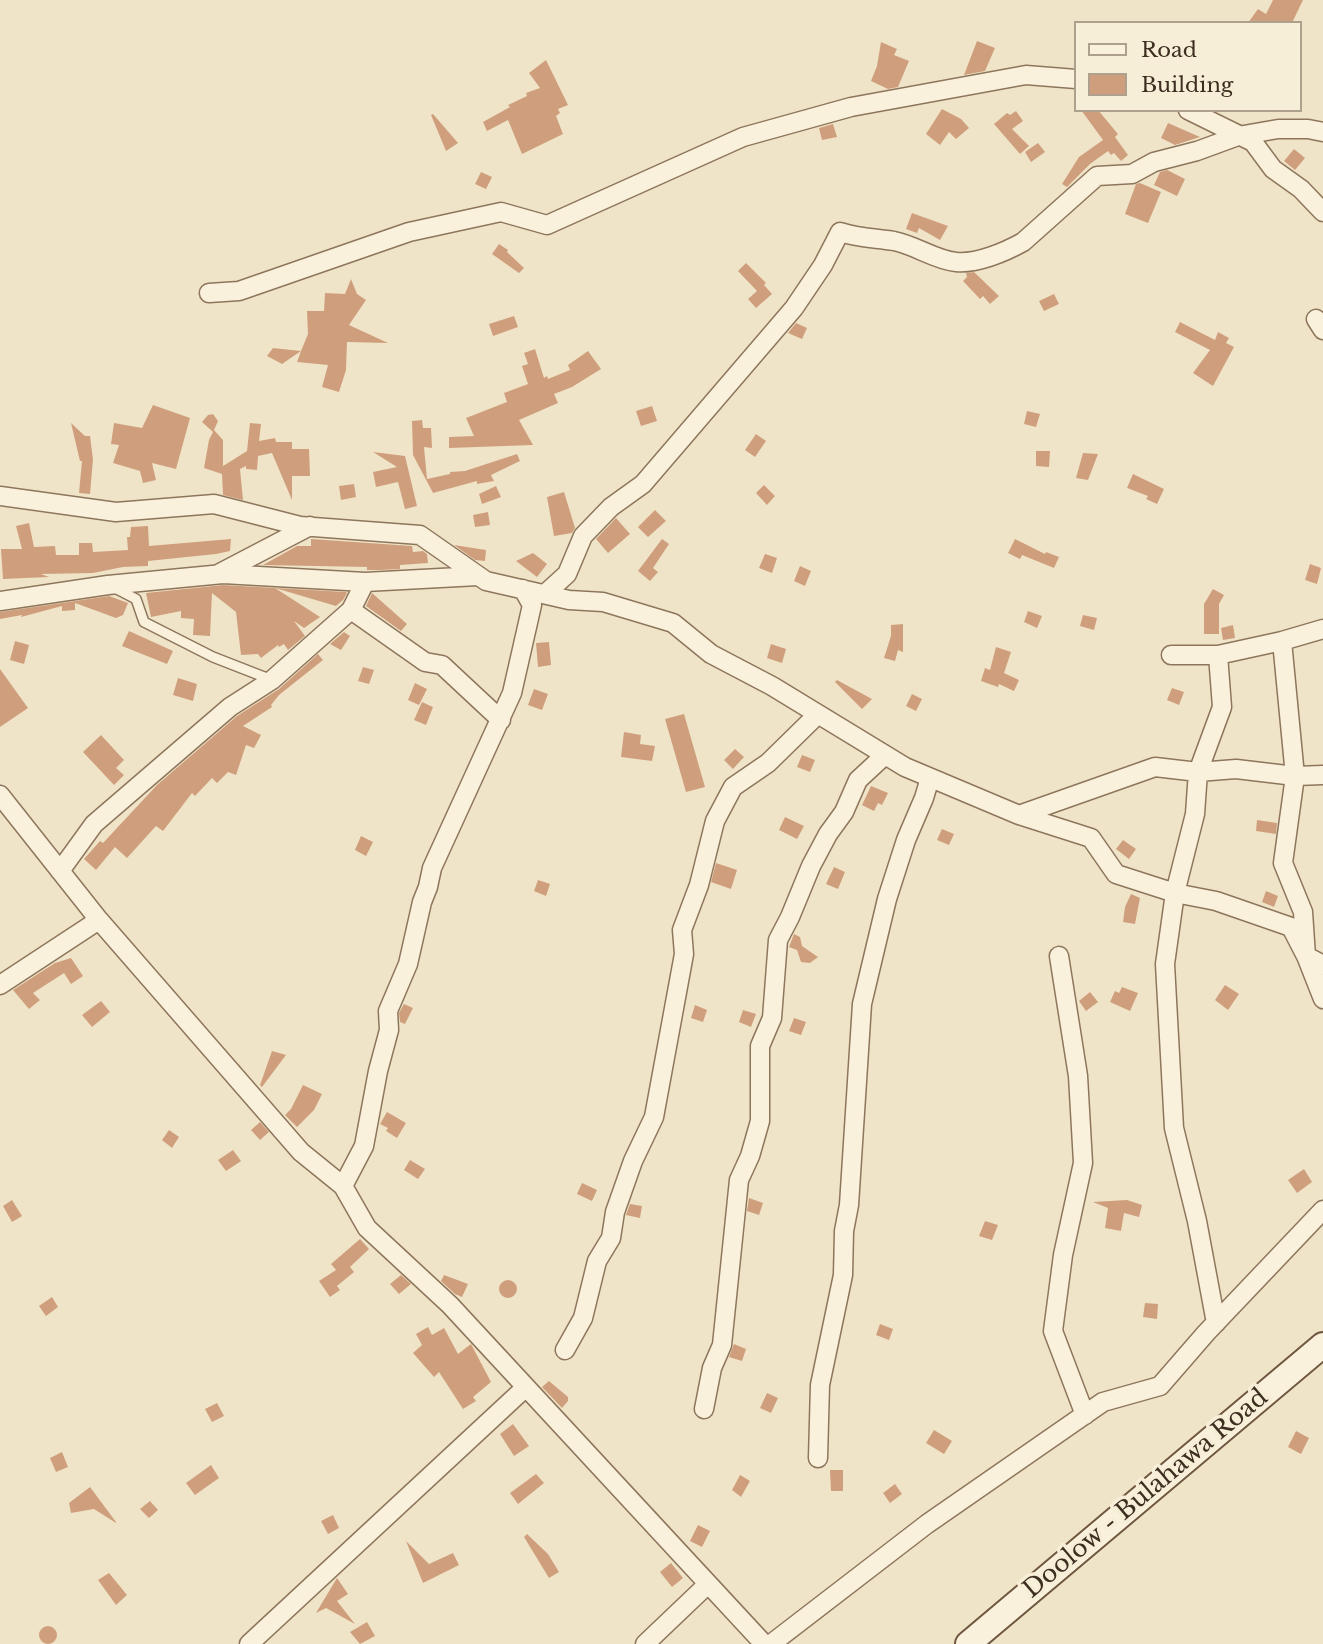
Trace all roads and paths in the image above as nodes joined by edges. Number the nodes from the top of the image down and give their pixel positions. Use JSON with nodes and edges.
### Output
{"nodes":[{"id":1,"x":1074,"y":79,"type":"edge"},
{"id":2,"x":1192,"y":112,"type":"edge"},
{"id":3,"x":1323,"y":132,"type":"edge"},
{"id":4,"x":1238,"y":136,"type":"junction"},
{"id":5,"x":1323,"y":212,"type":"edge"},
{"id":6,"x":209,"y":293,"type":"dead end"},
{"id":7,"x":0,"y":496,"type":"edge"},
{"id":8,"x":310,"y":526,"type":"junction"},
{"id":9,"x":216,"y":575,"type":"junction"},
{"id":10,"x":478,"y":576,"type":"junction"},
{"id":11,"x":365,"y":582,"type":"junction"},
{"id":12,"x":108,"y":584,"type":"junction"},
{"id":13,"x":523,"y":589,"type":"junction"},
{"id":14,"x":545,"y":594,"type":"junction"},
{"id":15,"x":0,"y":601,"type":"edge"},
{"id":16,"x":351,"y":610,"type":"junction"},
{"id":17,"x":1323,"y":629,"type":"edge"},
{"id":18,"x":1282,"y":642,"type":"junction"},
{"id":19,"x":1171,"y":655,"type":"dead end"},
{"id":20,"x":1218,"y":655,"type":"junction"},
{"id":21,"x":272,"y":680,"type":"junction"},
{"id":22,"x":817,"y":715,"type":"junction"},
{"id":23,"x":501,"y":720,"type":"junction"},
{"id":24,"x":885,"y":755,"type":"junction"},
{"id":25,"x":1198,"y":772,"type":"junction"},
{"id":26,"x":1323,"y":775,"type":"edge"},
{"id":27,"x":1295,"y":776,"type":"junction"},
{"id":28,"x":930,"y":778,"type":"junction"},
{"id":29,"x":0,"y":795,"type":"edge"},
{"id":30,"x":1019,"y":815,"type":"junction"},
{"id":31,"x":60,"y":871,"type":"junction"},
{"id":32,"x":1175,"y":893,"type":"junction"},
{"id":33,"x":99,"y":920,"type":"junction"},
{"id":34,"x":1059,"y":956,"type":"dead end"},
{"id":35,"x":1306,"y":956,"type":"junction"},
{"id":36,"x":1323,"y":965,"type":"edge"},
{"id":37,"x":0,"y":985,"type":"edge"},
{"id":38,"x":1323,"y":999,"type":"edge"},
{"id":39,"x":343,"y":1186,"type":"junction"},
{"id":40,"x":1323,"y":1210,"type":"edge"},
{"id":41,"x":1216,"y":1323,"type":"junction"},
{"id":42,"x":1323,"y":1345,"type":"edge"},
{"id":43,"x":565,"y":1350,"type":"dead end"},
{"id":44,"x":526,"y":1387,"type":"junction"},
{"id":45,"x":704,"y":1409,"type":"dead end"},
{"id":46,"x":1085,"y":1415,"type":"junction"},
{"id":47,"x":818,"y":1458,"type":"dead end"},
{"id":48,"x":708,"y":1584,"type":"junction"},
{"id":49,"x":249,"y":1644,"type":"edge"},
{"id":50,"x":645,"y":1644,"type":"edge"},
{"id":51,"x":764,"y":1644,"type":"edge"},
{"id":52,"x":771,"y":1644,"type":"edge"},
{"id":53,"x":968,"y":1644,"type":"edge"}],
"edges":[{"from":1,"to":6,"type":"street"},
{"from":2,"to":4,"type":"street"},
{"from":3,"to":4,"type":"street"},
{"from":4,"to":5,"type":"street"},
{"from":4,"to":14,"type":"street"},
{"from":7,"to":8,"type":"street"},
{"from":8,"to":9,"type":"street"},
{"from":8,"to":10,"type":"street"},
{"from":9,"to":11,"type":"street"},
{"from":9,"to":12,"type":"street"},
{"from":10,"to":11,"type":"street"},
{"from":10,"to":13,"type":"street"},
{"from":11,"to":16,"type":"street"},
{"from":12,"to":15,"type":"street"},
{"from":12,"to":21,"type":"lane"},
{"from":13,"to":14,"type":"street"},
{"from":13,"to":23,"type":"street"},
{"from":14,"to":22,"type":"street"},
{"from":16,"to":21,"type":"street"},
{"from":16,"to":23,"type":"street"},
{"from":17,"to":18,"type":"street"},
{"from":18,"to":20,"type":"street"},
{"from":18,"to":27,"type":"street"},
{"from":19,"to":20,"type":"street"},
{"from":20,"to":25,"type":"street"},
{"from":21,"to":31,"type":"street"},
{"from":22,"to":24,"type":"street"},
{"from":22,"to":43,"type":"street"},
{"from":23,"to":39,"type":"street"},
{"from":24,"to":28,"type":"street"},
{"from":24,"to":45,"type":"street"},
{"from":25,"to":27,"type":"street"},
{"from":25,"to":30,"type":"street"},
{"from":25,"to":32,"type":"street"},
{"from":26,"to":27,"type":"street"},
{"from":27,"to":35,"type":"street"},
{"from":28,"to":30,"type":"street"},
{"from":28,"to":47,"type":"street"},
{"from":29,"to":31,"type":"street"},
{"from":30,"to":32,"type":"street"},
{"from":31,"to":33,"type":"street"},
{"from":32,"to":35,"type":"street"},
{"from":32,"to":41,"type":"street"},
{"from":33,"to":37,"type":"street"},
{"from":33,"to":39,"type":"street"},
{"from":34,"to":46,"type":"street"},
{"from":35,"to":36,"type":"street"},
{"from":35,"to":38,"type":"street"},
{"from":39,"to":44,"type":"street"},
{"from":40,"to":41,"type":"street"},
{"from":41,"to":46,"type":"street"},
{"from":42,"to":53,"type":"main road","name":"Doolow - Bulahawa Road"},
{"from":44,"to":48,"type":"street"},
{"from":44,"to":49,"type":"street"},
{"from":46,"to":52,"type":"street"},
{"from":48,"to":50,"type":"street"},
{"from":48,"to":51,"type":"street"}]}
